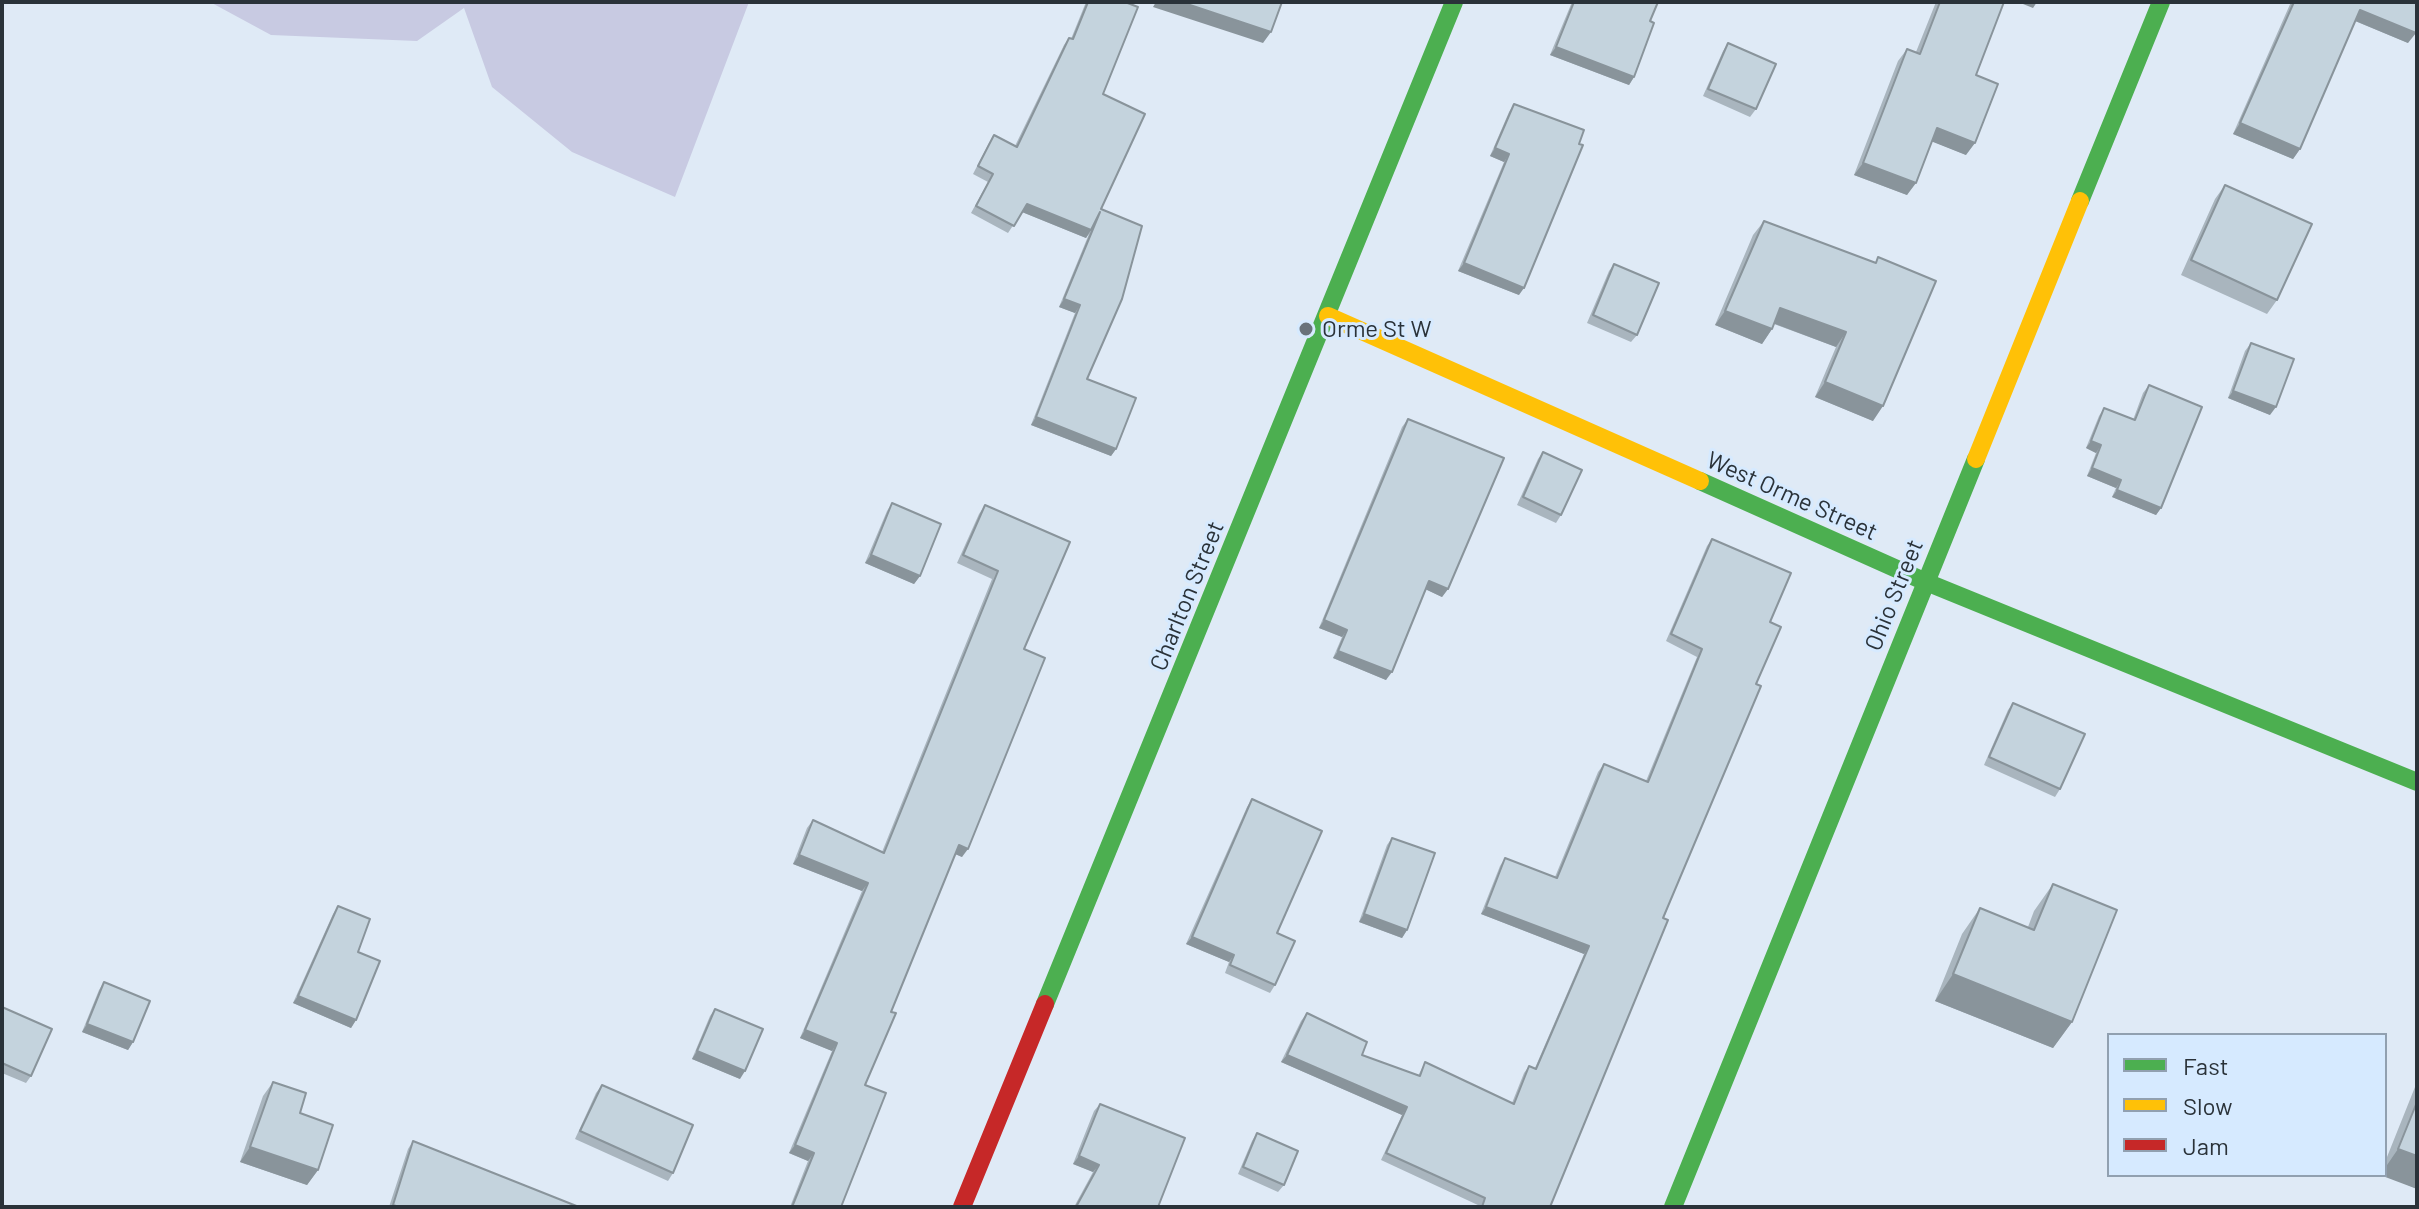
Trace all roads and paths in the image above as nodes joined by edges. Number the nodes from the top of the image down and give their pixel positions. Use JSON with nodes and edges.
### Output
{"nodes":[{"id":1,"x":1454,"y":2,"type":"edge"},
{"id":2,"x":2161,"y":2,"type":"edge"},
{"id":3,"x":1328,"y":316,"type":"junction"},
{"id":4,"x":1926,"y":582,"type":"junction"},
{"id":5,"x":2417,"y":782,"type":"edge"},
{"id":6,"x":962,"y":1207,"type":"edge"},
{"id":7,"x":1673,"y":1207,"type":"edge"}],
"edges":[{"from":1,"to":3,"type":"street","name":"Charlton Street"},
{"from":2,"to":4,"type":"street","name":"Ohio Street"},
{"from":3,"to":4,"type":"street","name":"West Orme Street"},
{"from":3,"to":6,"type":"street","name":"Charlton Street"},
{"from":4,"to":5,"type":"street","name":"West Orme Street"},
{"from":4,"to":7,"type":"street","name":"Ohio Street"}]}
